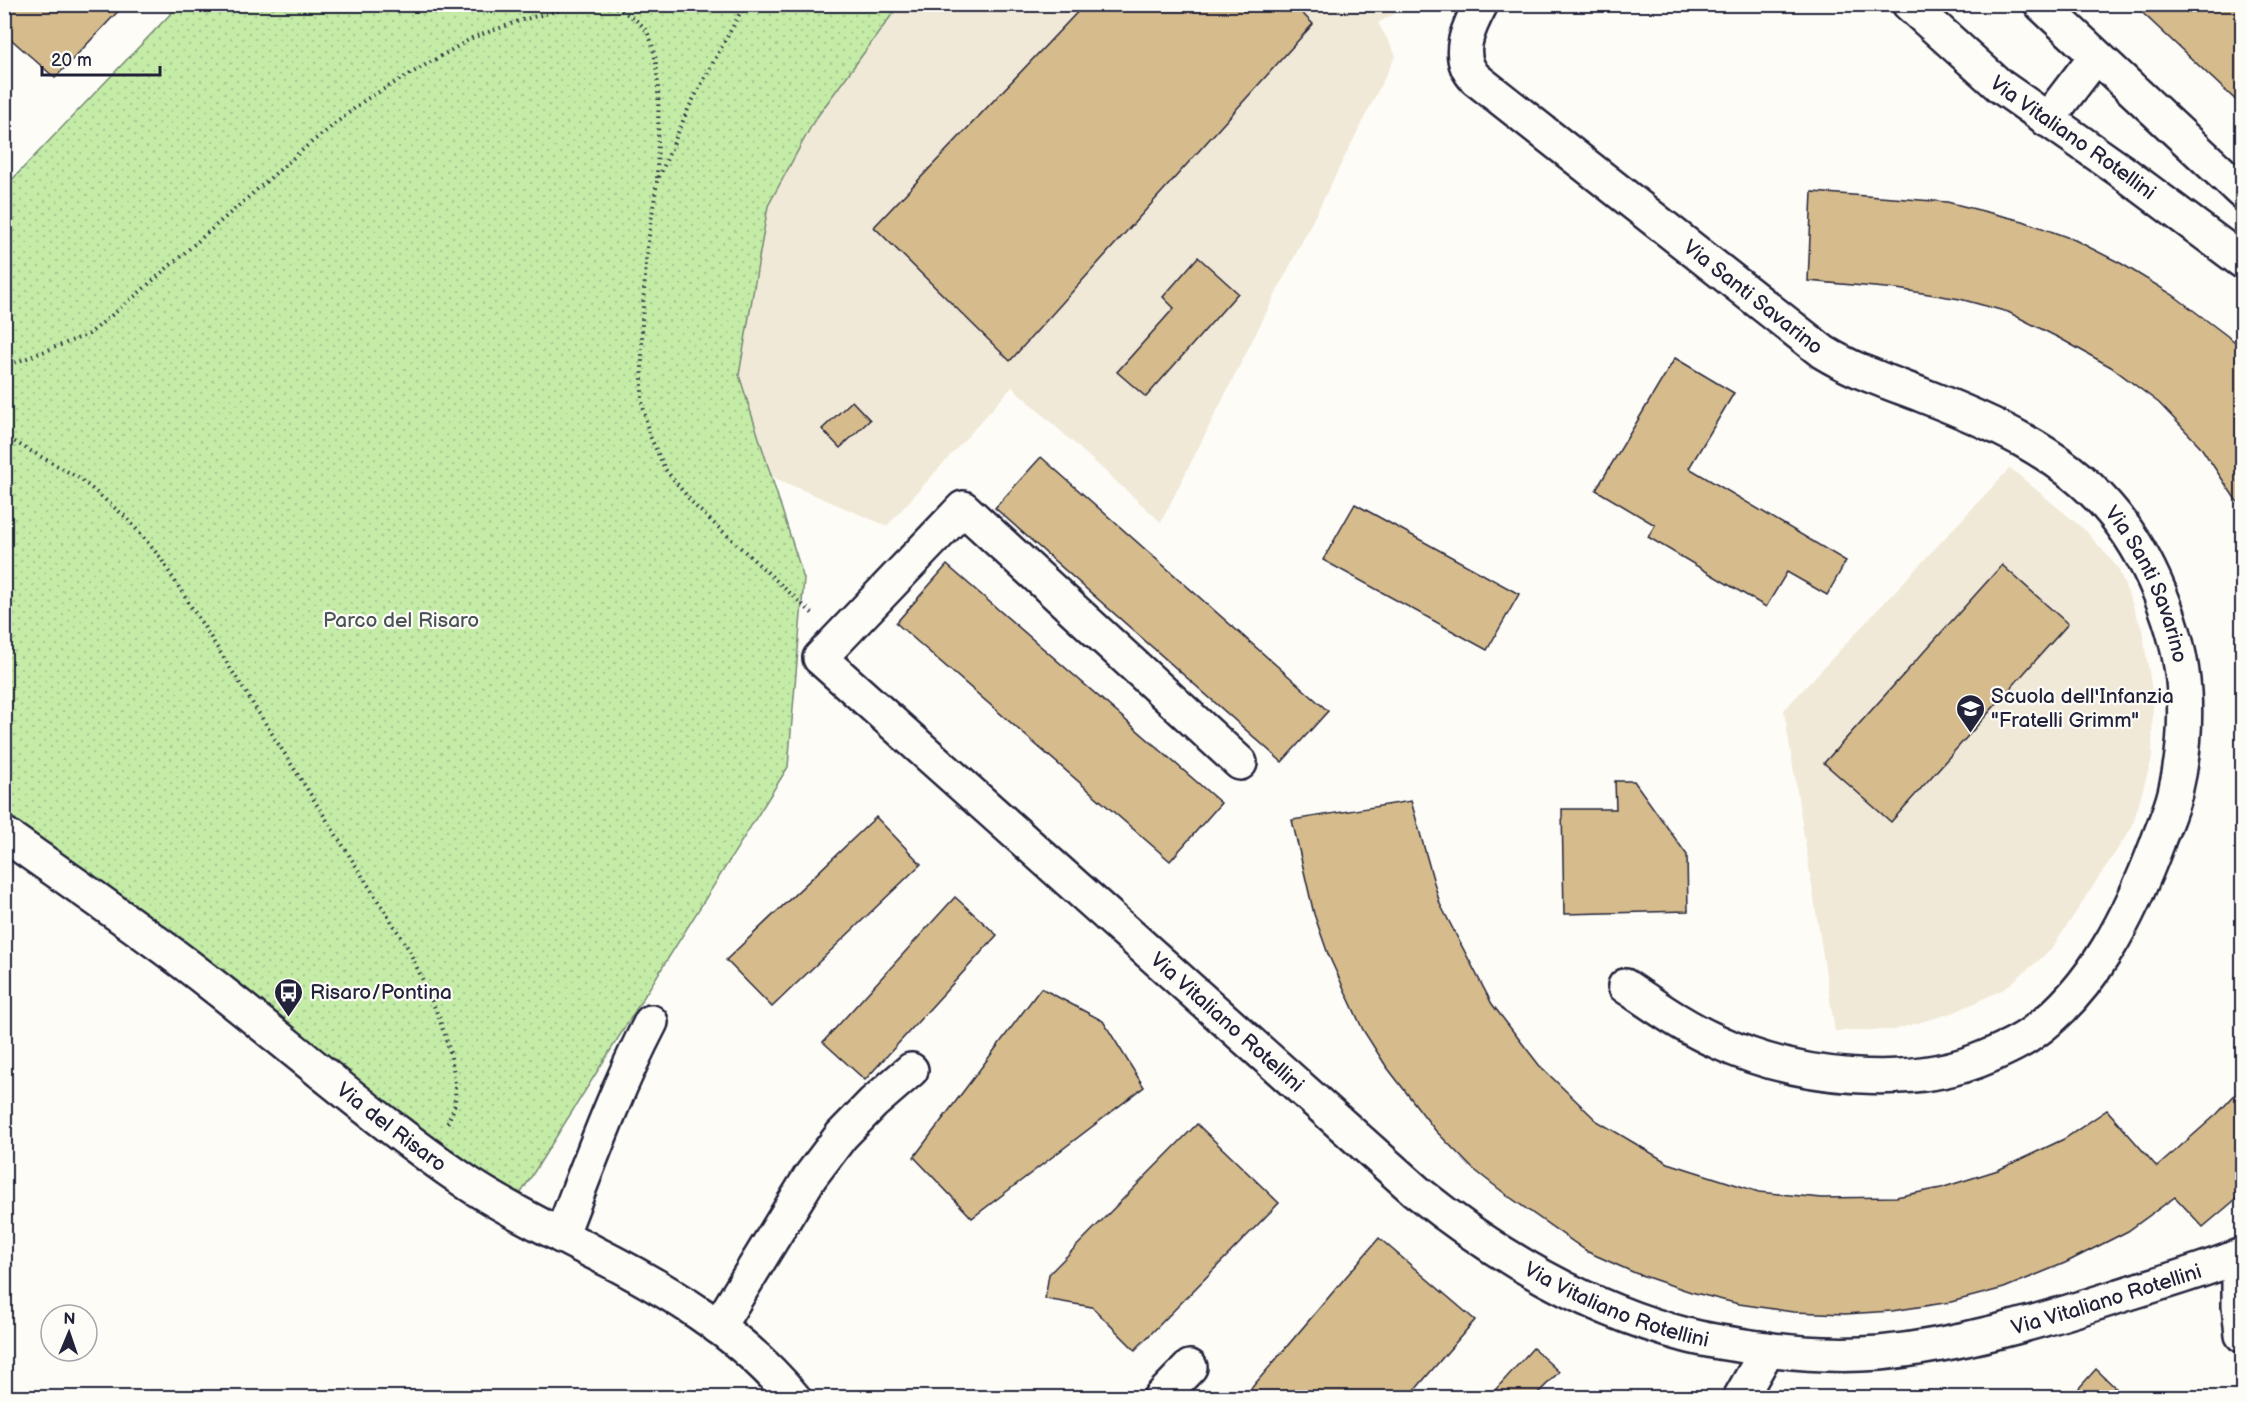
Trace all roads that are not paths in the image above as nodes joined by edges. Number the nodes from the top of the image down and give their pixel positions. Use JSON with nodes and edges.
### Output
{"nodes":[{"id":1,"x":1481,"y":4,"type":"edge"},
{"id":2,"x":1909,"y":4,"type":"edge"},
{"id":3,"x":2041,"y":4,"type":"edge"},
{"id":4,"x":2096,"y":56,"type":"junction"},
{"id":5,"x":2047,"y":120,"type":"junction"},
{"id":6,"x":2242,"y":192,"type":"edge"},
{"id":7,"x":2242,"y":261,"type":"edge"},
{"id":8,"x":1240,"y":764,"type":"dead end"},
{"id":9,"x":4,"y":834,"type":"edge"},
{"id":10,"x":1625,"y":986,"type":"dead end"},
{"id":11,"x":651,"y":1022,"type":"dead end"},
{"id":12,"x":911,"y":1070,"type":"dead end"},
{"id":13,"x":561,"y":1236,"type":"junction"},
{"id":14,"x":2241,"y":1254,"type":"edge"},
{"id":15,"x":718,"y":1327,"type":"junction"},
{"id":16,"x":2242,"y":1335,"type":"edge"},
{"id":17,"x":1768,"y":1349,"type":"junction"},
{"id":18,"x":1190,"y":1367,"type":"dead end"},
{"id":19,"x":794,"y":1398,"type":"edge"},
{"id":20,"x":1160,"y":1398,"type":"edge"},
{"id":21,"x":1740,"y":1398,"type":"edge"}],
"edges":[{"from":1,"to":10,"type":"street","name":"Via Santi Savarino"},
{"from":2,"to":5,"type":"street","name":"Via Vitaliano Rotellini"},
{"from":3,"to":4,"type":"street"},
{"from":4,"to":5,"type":"street"},
{"from":4,"to":6,"type":"street"},
{"from":5,"to":7,"type":"street","name":"Via Vitaliano Rotellini"},
{"from":8,"to":17,"type":"street","name":"Via Vitaliano Rotellini"},
{"from":9,"to":13,"type":"street","name":"Via del Risaro"},
{"from":11,"to":13,"type":"street"},
{"from":12,"to":15,"type":"street"},
{"from":13,"to":15,"type":"street","name":"Via del Risaro"},
{"from":14,"to":16,"type":"street"},
{"from":14,"to":17,"type":"street","name":"Via Vitaliano Rotellini"},
{"from":15,"to":19,"type":"street","name":"Via del Risaro"},
{"from":17,"to":21,"type":"street"},
{"from":18,"to":20,"type":"street"}]}
